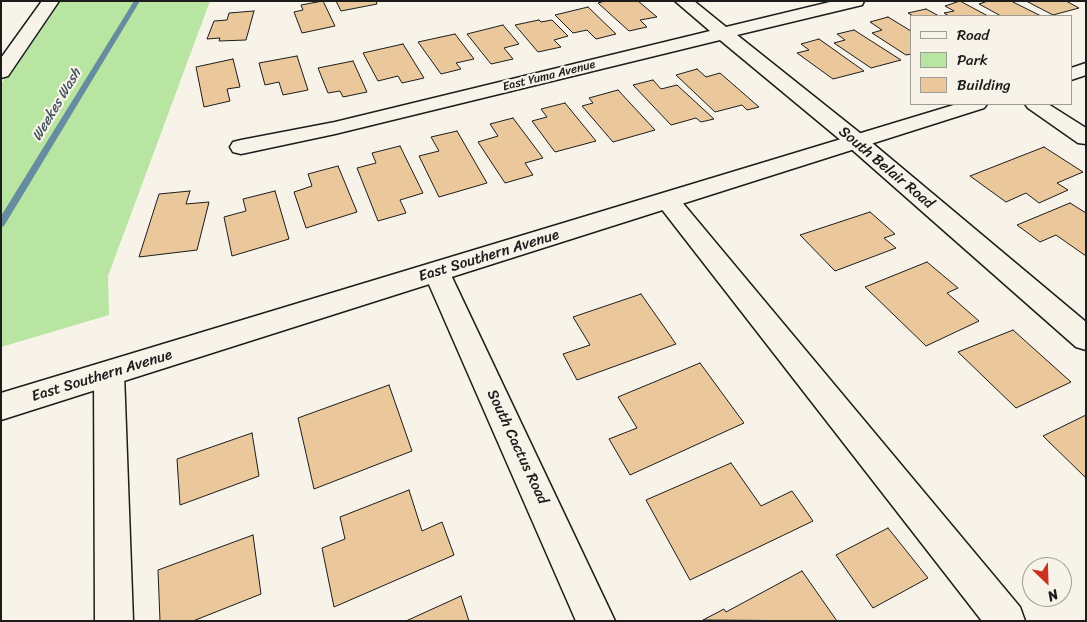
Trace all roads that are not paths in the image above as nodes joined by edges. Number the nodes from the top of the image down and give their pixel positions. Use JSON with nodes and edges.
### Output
{"nodes":[{"id":1,"x":51,"y":1,"type":"edge"},
{"id":2,"x":683,"y":1,"type":"edge"},
{"id":3,"x":856,"y":1,"type":"edge"},
{"id":4,"x":722,"y":34,"type":"junction"},
{"id":5,"x":1086,"y":69,"type":"edge"},
{"id":6,"x":1,"y":72,"type":"edge"},
{"id":7,"x":1072,"y":74,"type":"edge"},
{"id":8,"x":974,"y":105,"type":"edge"},
{"id":9,"x":1036,"y":105,"type":"edge"},
{"id":10,"x":1086,"y":138,"type":"edge"},
{"id":11,"x":857,"y":142,"type":"junction"},
{"id":12,"x":241,"y":147,"type":"dead end"},
{"id":13,"x":668,"y":201,"type":"junction"},
{"id":14,"x":437,"y":272,"type":"junction"},
{"id":15,"x":1086,"y":339,"type":"edge"},
{"id":16,"x":109,"y":373,"type":"junction"},
{"id":17,"x":1,"y":407,"type":"edge"},
{"id":18,"x":114,"y":621,"type":"edge"},
{"id":19,"x":596,"y":621,"type":"edge"},
{"id":20,"x":1006,"y":621,"type":"edge"}],
"edges":[{"from":1,"to":6,"type":"street"},
{"from":2,"to":4,"type":"street","name":"South Belair Road"},
{"from":3,"to":4,"type":"street","name":"East Yuma Avenue"},
{"from":4,"to":11,"type":"street","name":"South Belair Road"},
{"from":4,"to":12,"type":"street","name":"East Yuma Avenue"},
{"from":5,"to":7,"type":"street"},
{"from":8,"to":11,"type":"street","name":"East Southern Avenue"},
{"from":9,"to":10,"type":"street"},
{"from":11,"to":13,"type":"street","name":"East Southern Avenue"},
{"from":11,"to":15,"type":"street","name":"South Belair Road"},
{"from":13,"to":14,"type":"street","name":"East Southern Avenue"},
{"from":13,"to":20,"type":"street"},
{"from":14,"to":16,"type":"street","name":"East Southern Avenue"},
{"from":14,"to":19,"type":"street","name":"South Cactus Road"},
{"from":16,"to":17,"type":"street","name":"East Southern Avenue"},
{"from":16,"to":18,"type":"street"}]}
